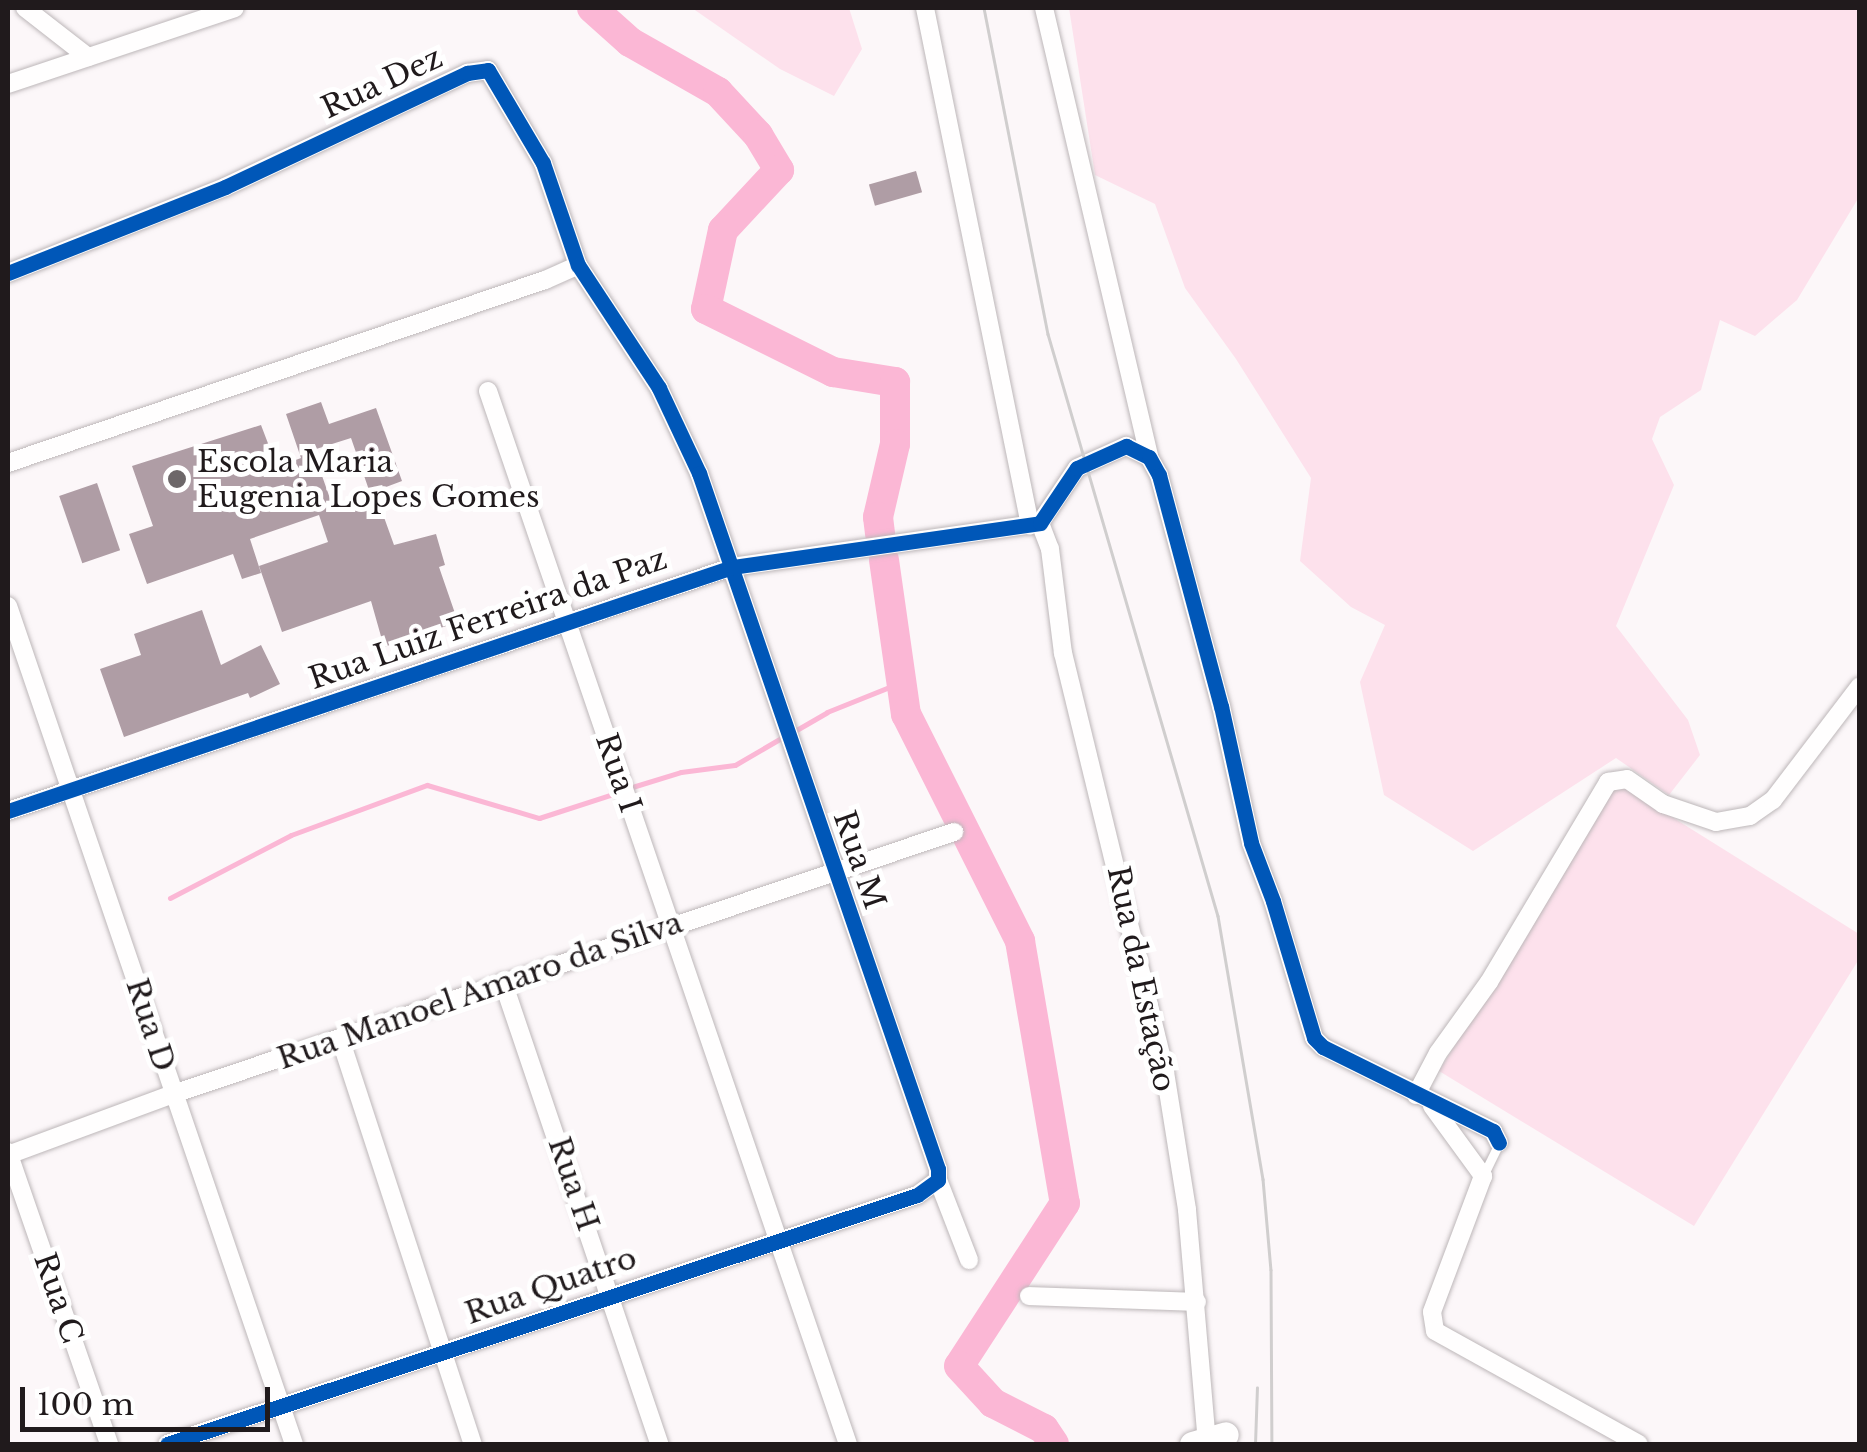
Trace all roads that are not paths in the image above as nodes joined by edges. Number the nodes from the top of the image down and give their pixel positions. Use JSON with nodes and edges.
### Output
{"nodes":[{"id":1,"x":25,"y":8,"type":"edge"},
{"id":2,"x":235,"y":8,"type":"edge"},
{"id":3,"x":925,"y":8,"type":"edge"},
{"id":4,"x":1044,"y":8,"type":"edge"},
{"id":5,"x":88,"y":57,"type":"junction"},
{"id":6,"x":8,"y":84,"type":"edge"},
{"id":7,"x":578,"y":265,"type":"junction"},
{"id":8,"x":8,"y":273,"type":"edge"},
{"id":9,"x":488,"y":392,"type":"dead end"},
{"id":10,"x":1149,"y":457,"type":"junction"},
{"id":11,"x":8,"y":462,"type":"edge"},
{"id":12,"x":1035,"y":524,"type":"junction"},
{"id":13,"x":732,"y":566,"type":"junction"},
{"id":14,"x":8,"y":606,"type":"edge"},
{"id":15,"x":565,"y":621,"type":"junction"},
{"id":16,"x":1860,"y":686,"type":"edge"},
{"id":17,"x":72,"y":790,"type":"junction"},
{"id":18,"x":8,"y":811,"type":"edge"},
{"id":19,"x":954,"y":832,"type":"dead end"},
{"id":20,"x":835,"y":875,"type":"junction"},
{"id":21,"x":671,"y":926,"type":"junction"},
{"id":22,"x":502,"y":982,"type":"junction"},
{"id":23,"x":340,"y":1038,"type":"junction"},
{"id":24,"x":173,"y":1094,"type":"junction"},
{"id":25,"x":1423,"y":1098,"type":"junction"},
{"id":26,"x":1499,"y":1143,"type":"joint"},
{"id":27,"x":8,"y":1154,"type":"edge"},
{"id":28,"x":938,"y":1174,"type":"junction"},
{"id":29,"x":1483,"y":1176,"type":"junction"},
{"id":30,"x":776,"y":1241,"type":"junction"},
{"id":31,"x":969,"y":1260,"type":"dead end"},
{"id":32,"x":610,"y":1294,"type":"junction"},
{"id":33,"x":1029,"y":1296,"type":"dead end"},
{"id":34,"x":1198,"y":1302,"type":"junction"},
{"id":35,"x":441,"y":1353,"type":"junction"},
{"id":36,"x":282,"y":1407,"type":"junction"},
{"id":37,"x":1209,"y":1440,"type":"edge"},
{"id":38,"x":109,"y":1444,"type":"edge"},
{"id":39,"x":167,"y":1444,"type":"edge"},
{"id":40,"x":294,"y":1444,"type":"edge"},
{"id":41,"x":473,"y":1444,"type":"edge"},
{"id":42,"x":659,"y":1444,"type":"edge"},
{"id":43,"x":848,"y":1444,"type":"edge"},
{"id":44,"x":1639,"y":1444,"type":"edge"}],
"edges":[{"from":1,"to":5,"type":"street"},
{"from":2,"to":5,"type":"street"},
{"from":3,"to":12,"type":"street","name":"Rua da Estação"},
{"from":4,"to":10,"type":"street"},
{"from":5,"to":6,"type":"street"},
{"from":7,"to":8,"type":"street","name":"Rua Dez"},
{"from":7,"to":11,"type":"street"},
{"from":7,"to":13,"type":"street","name":"Rua Dez"},
{"from":9,"to":15,"type":"street"},
{"from":10,"to":12,"type":"street"},
{"from":10,"to":25,"type":"street"},
{"from":12,"to":13,"type":"street","name":"Rua Luiz Ferreira da Paz"},
{"from":12,"to":34,"type":"street","name":"Rua da Estação"},
{"from":13,"to":15,"type":"street","name":"Rua Luiz Ferreira da Paz"},
{"from":13,"to":20,"type":"street","name":"Rua M"},
{"from":14,"to":17,"type":"street","name":"Rua D"},
{"from":15,"to":17,"type":"street","name":"Rua Luiz Ferreira da Paz"},
{"from":15,"to":21,"type":"street","name":"Rua I"},
{"from":16,"to":25,"type":"street"},
{"from":17,"to":18,"type":"street","name":"Rua Luiz Ferreira da Paz"},
{"from":17,"to":24,"type":"street","name":"Rua D"},
{"from":19,"to":20,"type":"street","name":"Rua Manoel Amaro da Silva"},
{"from":20,"to":21,"type":"street","name":"Rua Manoel Amaro da Silva"},
{"from":20,"to":28,"type":"street","name":"Rua M"},
{"from":21,"to":22,"type":"street","name":"Rua Manoel Amaro da Silva"},
{"from":21,"to":30,"type":"street","name":"Rua I"},
{"from":22,"to":23,"type":"street","name":"Rua Manoel Amaro da Silva"},
{"from":22,"to":32,"type":"street","name":"Rua H"},
{"from":23,"to":24,"type":"street","name":"Rua Manoel Amaro da Silva"},
{"from":23,"to":35,"type":"street"},
{"from":24,"to":27,"type":"street","name":"Rua Manoel Amaro da Silva"},
{"from":24,"to":36,"type":"street","name":"Rua D"},
{"from":25,"to":26,"type":"street"},
{"from":25,"to":29,"type":"street"},
{"from":26,"to":29,"type":"lane"},
{"from":27,"to":38,"type":"street","name":"Rua C"},
{"from":28,"to":30,"type":"street","name":"Rua Quatro"},
{"from":28,"to":31,"type":"street","name":"Rua M"},
{"from":29,"to":44,"type":"street"},
{"from":30,"to":32,"type":"street","name":"Rua Quatro"},
{"from":30,"to":43,"type":"street","name":"Rua I"},
{"from":32,"to":35,"type":"street","name":"Rua Quatro"},
{"from":32,"to":42,"type":"street","name":"Rua H"},
{"from":33,"to":34,"type":"street"},
{"from":34,"to":37,"type":"street","name":"Rua da Estação"},
{"from":35,"to":36,"type":"street","name":"Rua Quatro"},
{"from":35,"to":41,"type":"street"},
{"from":36,"to":39,"type":"street","name":"Rua Quatro"},
{"from":36,"to":40,"type":"street","name":"Rua D"}]}
